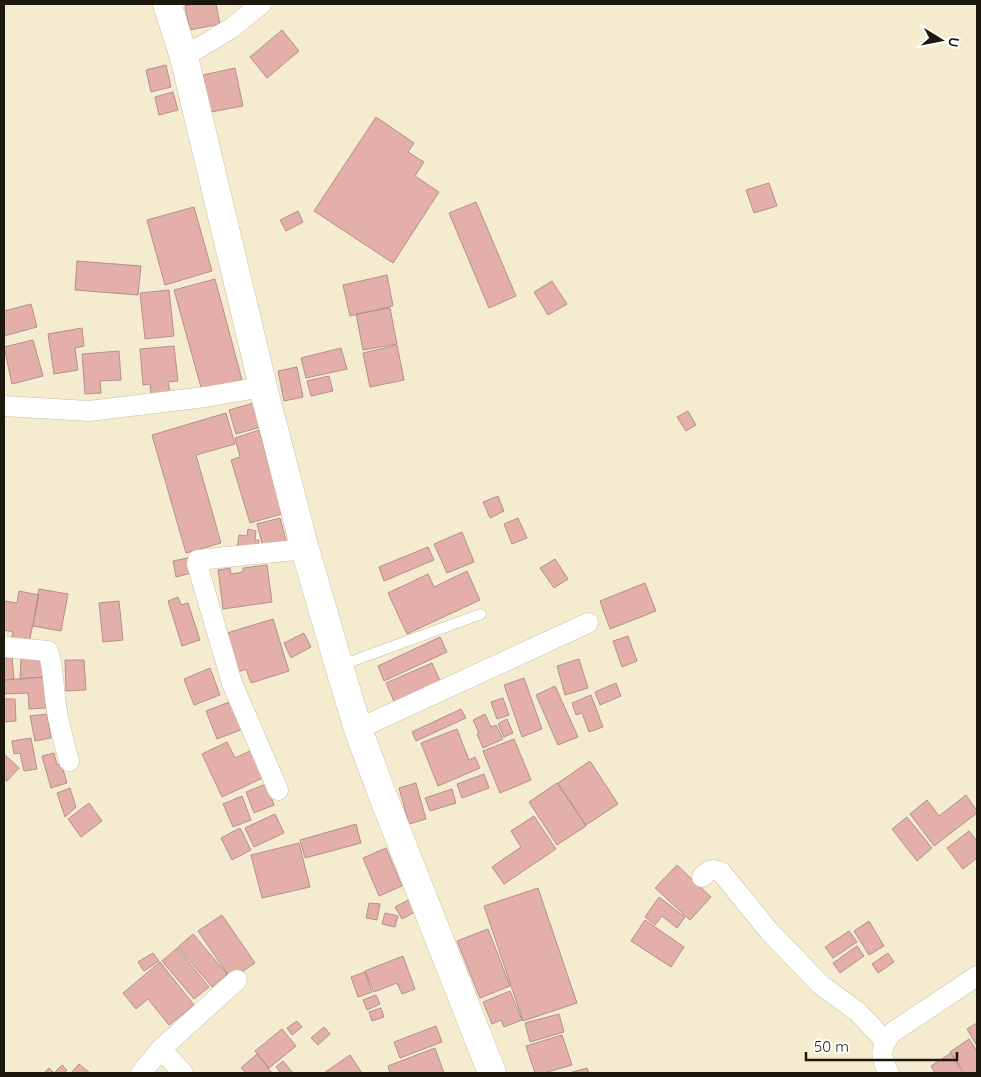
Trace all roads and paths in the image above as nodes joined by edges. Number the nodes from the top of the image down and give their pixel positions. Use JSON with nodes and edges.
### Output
{"nodes":[{"id":1,"x":167,"y":4,"type":"edge"},
{"id":2,"x":261,"y":4,"type":"edge"},
{"id":3,"x":184,"y":57,"type":"junction"},
{"id":4,"x":263,"y":387,"type":"junction"},
{"id":5,"x":4,"y":406,"type":"edge"},
{"id":6,"x":305,"y":549,"type":"junction"},
{"id":7,"x":481,"y":614,"type":"dead end"},
{"id":8,"x":588,"y":623,"type":"dead end"},
{"id":9,"x":4,"y":647,"type":"edge"},
{"id":10,"x":339,"y":666,"type":"junction"},
{"id":11,"x":358,"y":729,"type":"junction"},
{"id":12,"x":69,"y":761,"type":"dead end"},
{"id":13,"x":278,"y":790,"type":"dead end"},
{"id":14,"x":702,"y":876,"type":"dead end"},
{"id":15,"x":977,"y":976,"type":"edge"},
{"id":16,"x":237,"y":980,"type":"dead end"},
{"id":17,"x":884,"y":1041,"type":"junction"},
{"id":18,"x":161,"y":1049,"type":"junction"},
{"id":19,"x":141,"y":1073,"type":"edge"},
{"id":20,"x":183,"y":1073,"type":"edge"},
{"id":21,"x":492,"y":1073,"type":"edge"},
{"id":22,"x":889,"y":1073,"type":"edge"}],
"edges":[{"from":1,"to":3,"type":"main road"},
{"from":2,"to":3,"type":"street"},
{"from":3,"to":4,"type":"main road"},
{"from":4,"to":5,"type":"street"},
{"from":4,"to":6,"type":"main road"},
{"from":6,"to":10,"type":"main road"},
{"from":6,"to":13,"type":"street"},
{"from":7,"to":10,"type":"lane"},
{"from":8,"to":11,"type":"street"},
{"from":9,"to":12,"type":"street"},
{"from":10,"to":11,"type":"main road"},
{"from":11,"to":21,"type":"main road"},
{"from":14,"to":17,"type":"street"},
{"from":15,"to":17,"type":"street"},
{"from":16,"to":18,"type":"street"},
{"from":17,"to":22,"type":"street"},
{"from":18,"to":19,"type":"street"},
{"from":18,"to":20,"type":"street"}]}
